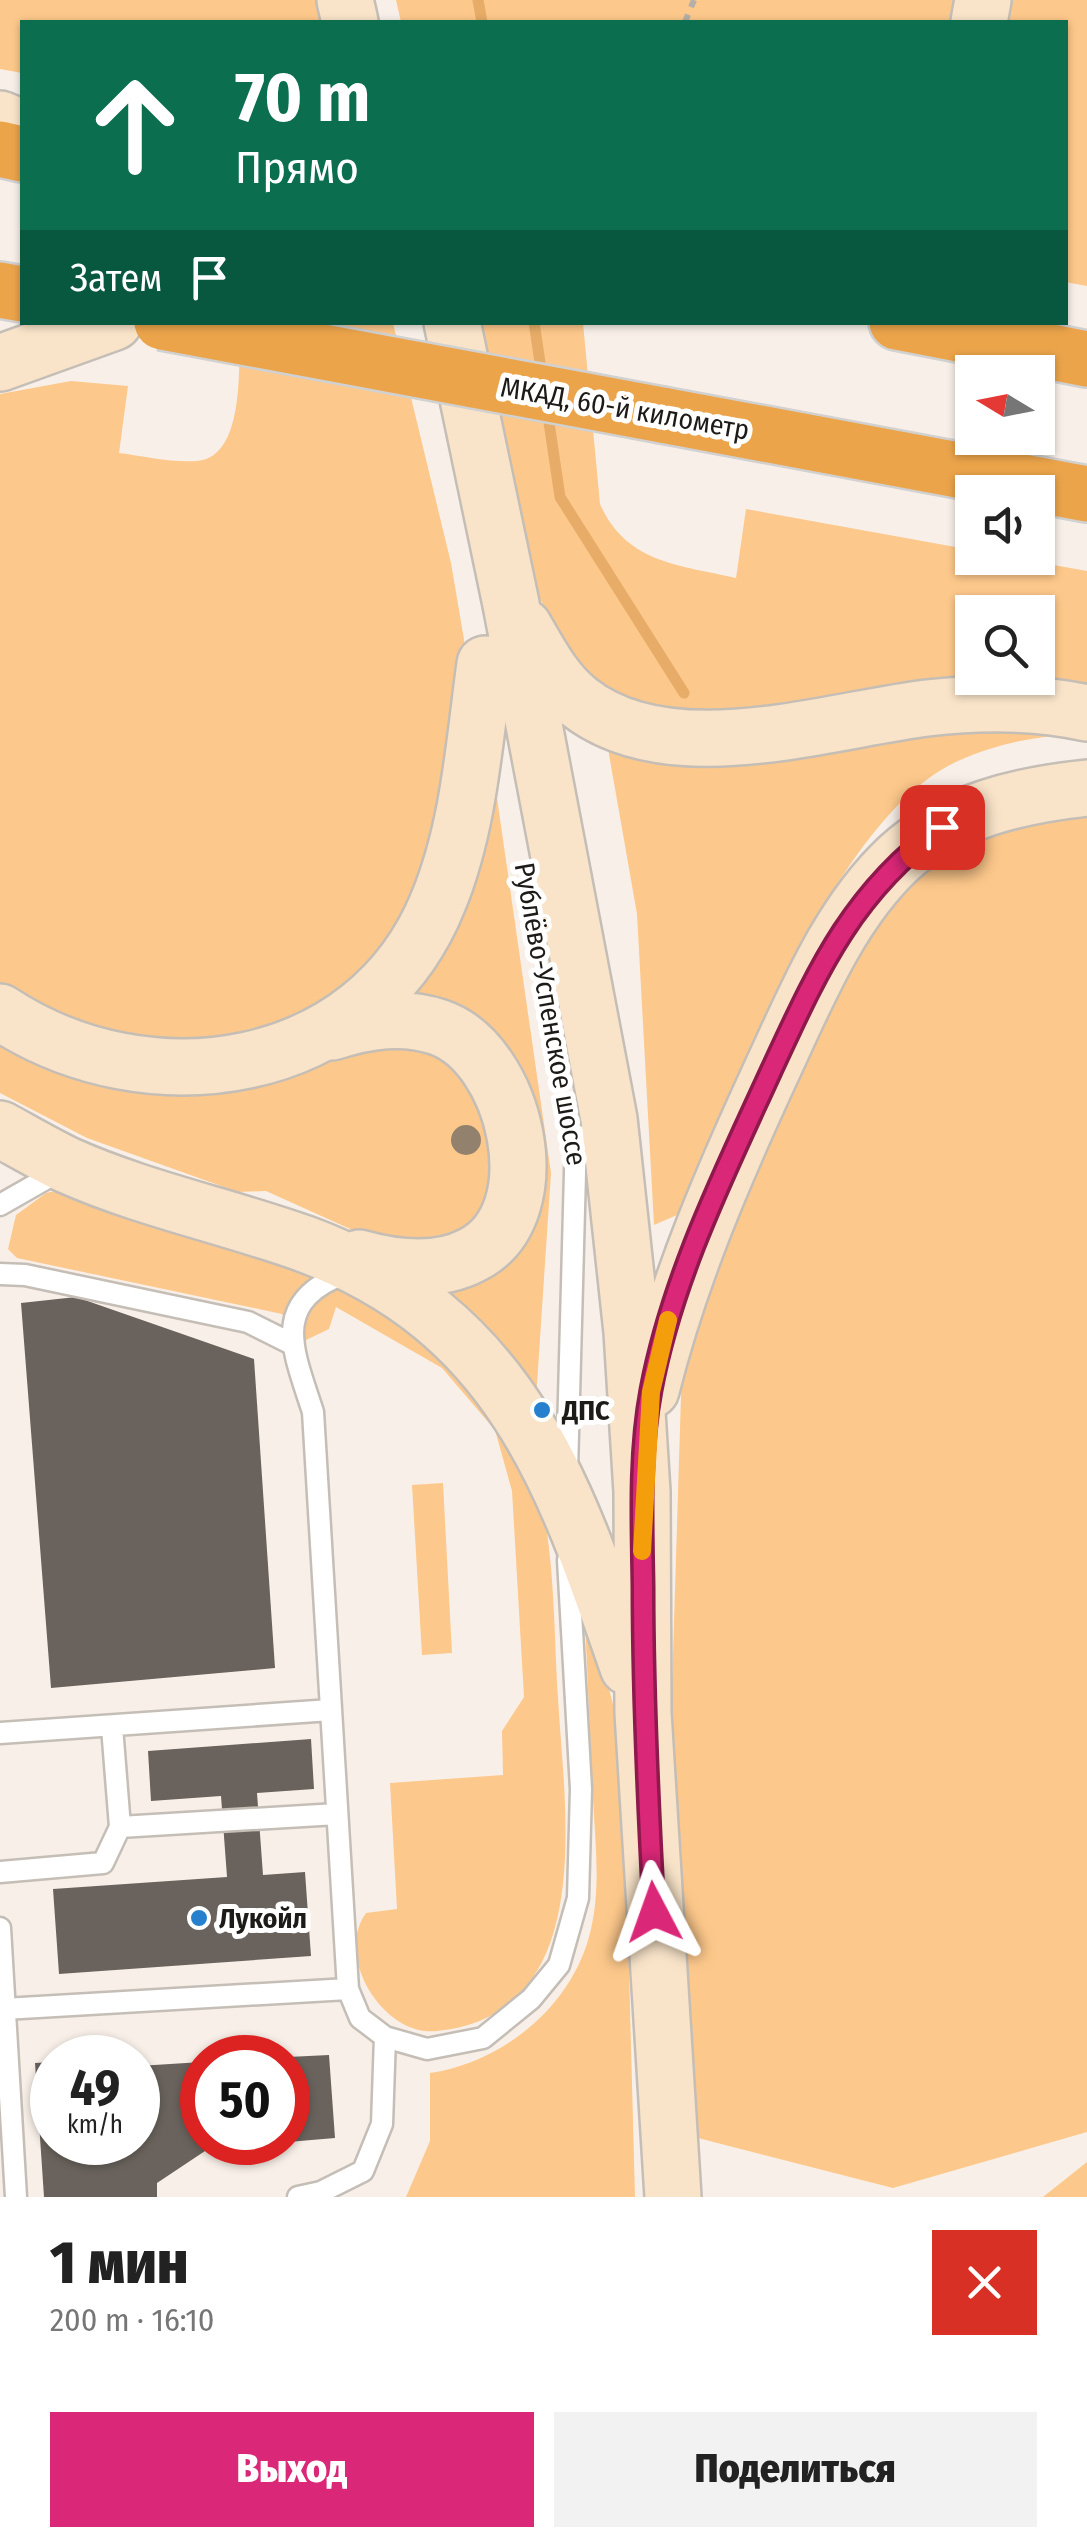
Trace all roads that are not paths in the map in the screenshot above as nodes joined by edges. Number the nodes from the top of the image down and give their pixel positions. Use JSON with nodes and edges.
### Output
{"nodes":[{"id":1,"x":106,"y":325,"type":"edge"},
{"id":2,"x":178,"y":325,"type":"edge"},
{"id":3,"x":414,"y":325,"type":"edge"},
{"id":4,"x":453,"y":325,"type":"edge"},
{"id":5,"x":912,"y":325,"type":"edge"},
{"id":6,"x":1087,"y":359,"type":"edge"},
{"id":7,"x":0,"y":363,"type":"edge"},
{"id":8,"x":1087,"y":494,"type":"edge"},
{"id":9,"x":511,"y":604,"type":"junction"},
{"id":10,"x":485,"y":664,"type":"junction"},
{"id":11,"x":1087,"y":713,"type":"edge"},
{"id":12,"x":1087,"y":788,"type":"edge"},
{"id":13,"x":0,"y":1012,"type":"edge"},
{"id":14,"x":314,"y":1038,"type":"junction"},
{"id":15,"x":0,"y":1130,"type":"edge"},
{"id":16,"x":576,"y":1135,"type":"junction"},
{"id":17,"x":69,"y":1166,"type":"junction"},
{"id":18,"x":0,"y":1204,"type":"edge"},
{"id":19,"x":308,"y":1245,"type":"junction"},
{"id":20,"x":358,"y":1269,"type":"junction"},
{"id":21,"x":0,"y":1274,"type":"edge"},
{"id":22,"x":290,"y":1343,"type":"junction"},
{"id":23,"x":642,"y":1492,"type":"junction"},
{"id":24,"x":566,"y":1498,"type":"junction"},
{"id":25,"x":331,"y":1710,"type":"junction"},
{"id":26,"x":643,"y":1712,"type":"junction"},
{"id":27,"x":112,"y":1727,"type":"junction"},
{"id":28,"x":0,"y":1733,"type":"edge"},
{"id":29,"x":337,"y":1814,"type":"junction"},
{"id":30,"x":120,"y":1827,"type":"junction"},
{"id":31,"x":0,"y":1872,"type":"edge"},
{"id":32,"x":0,"y":1928,"type":"edge"},
{"id":33,"x":348,"y":1988,"type":"junction"},
{"id":34,"x":4,"y":2010,"type":"junction"},
{"id":35,"x":386,"y":2037,"type":"junction"},
{"id":36,"x":16,"y":2197,"type":"edge"},
{"id":37,"x":298,"y":2197,"type":"edge"},
{"id":38,"x":673,"y":2197,"type":"edge"}],
"edges":[{"from":1,"to":7,"type":"main road"},
{"from":2,"to":8,"type":"highway","name":"МКАД, 60-й километр","bridge":true},
{"from":3,"to":10,"type":"main road","name":"Рублёво-Успенское шоссе"},
{"from":4,"to":9,"type":"main road","name":"Рублёво-Успенское шоссе"},
{"from":5,"to":6,"type":"highway"},
{"from":9,"to":11,"type":"main road"},
{"from":9,"to":23,"type":"main road","name":"Рублёво-Успенское шоссе"},
{"from":10,"to":14,"type":"main road"},
{"from":10,"to":16,"type":"main road","name":"Рублёво-Успенское шоссе"},
{"from":12,"to":23,"type":"main road"},
{"from":13,"to":14,"type":"main road"},
{"from":14,"to":19,"type":"main road"},
{"from":15,"to":17,"type":"main road"},
{"from":16,"to":24,"type":"lane"},
{"from":16,"to":26,"type":"main road","name":"Рублёво-Успенское шоссе"},
{"from":17,"to":18,"type":"lane"},
{"from":17,"to":19,"type":"main road"},
{"from":19,"to":20,"type":"main road"},
{"from":20,"to":22,"type":"lane"},
{"from":20,"to":24,"type":"main road"},
{"from":21,"to":22,"type":"lane"},
{"from":22,"to":25,"type":"lane"},
{"from":23,"to":26,"type":"main road","name":"Рублёво-Успенское шоссе"},
{"from":24,"to":26,"type":"main road"},
{"from":24,"to":35,"type":"lane"},
{"from":25,"to":27,"type":"lane"},
{"from":25,"to":29,"type":"lane"},
{"from":26,"to":38,"type":"main road","name":"Рублёво-Успенское шоссе"},
{"from":27,"to":28,"type":"lane"},
{"from":27,"to":30,"type":"lane"},
{"from":29,"to":30,"type":"lane"},
{"from":29,"to":33,"type":"lane"},
{"from":30,"to":31,"type":"lane"},
{"from":32,"to":34,"type":"lane"},
{"from":33,"to":34,"type":"lane"},
{"from":33,"to":35,"type":"lane"},
{"from":34,"to":36,"type":"lane"},
{"from":35,"to":37,"type":"lane"}]}
